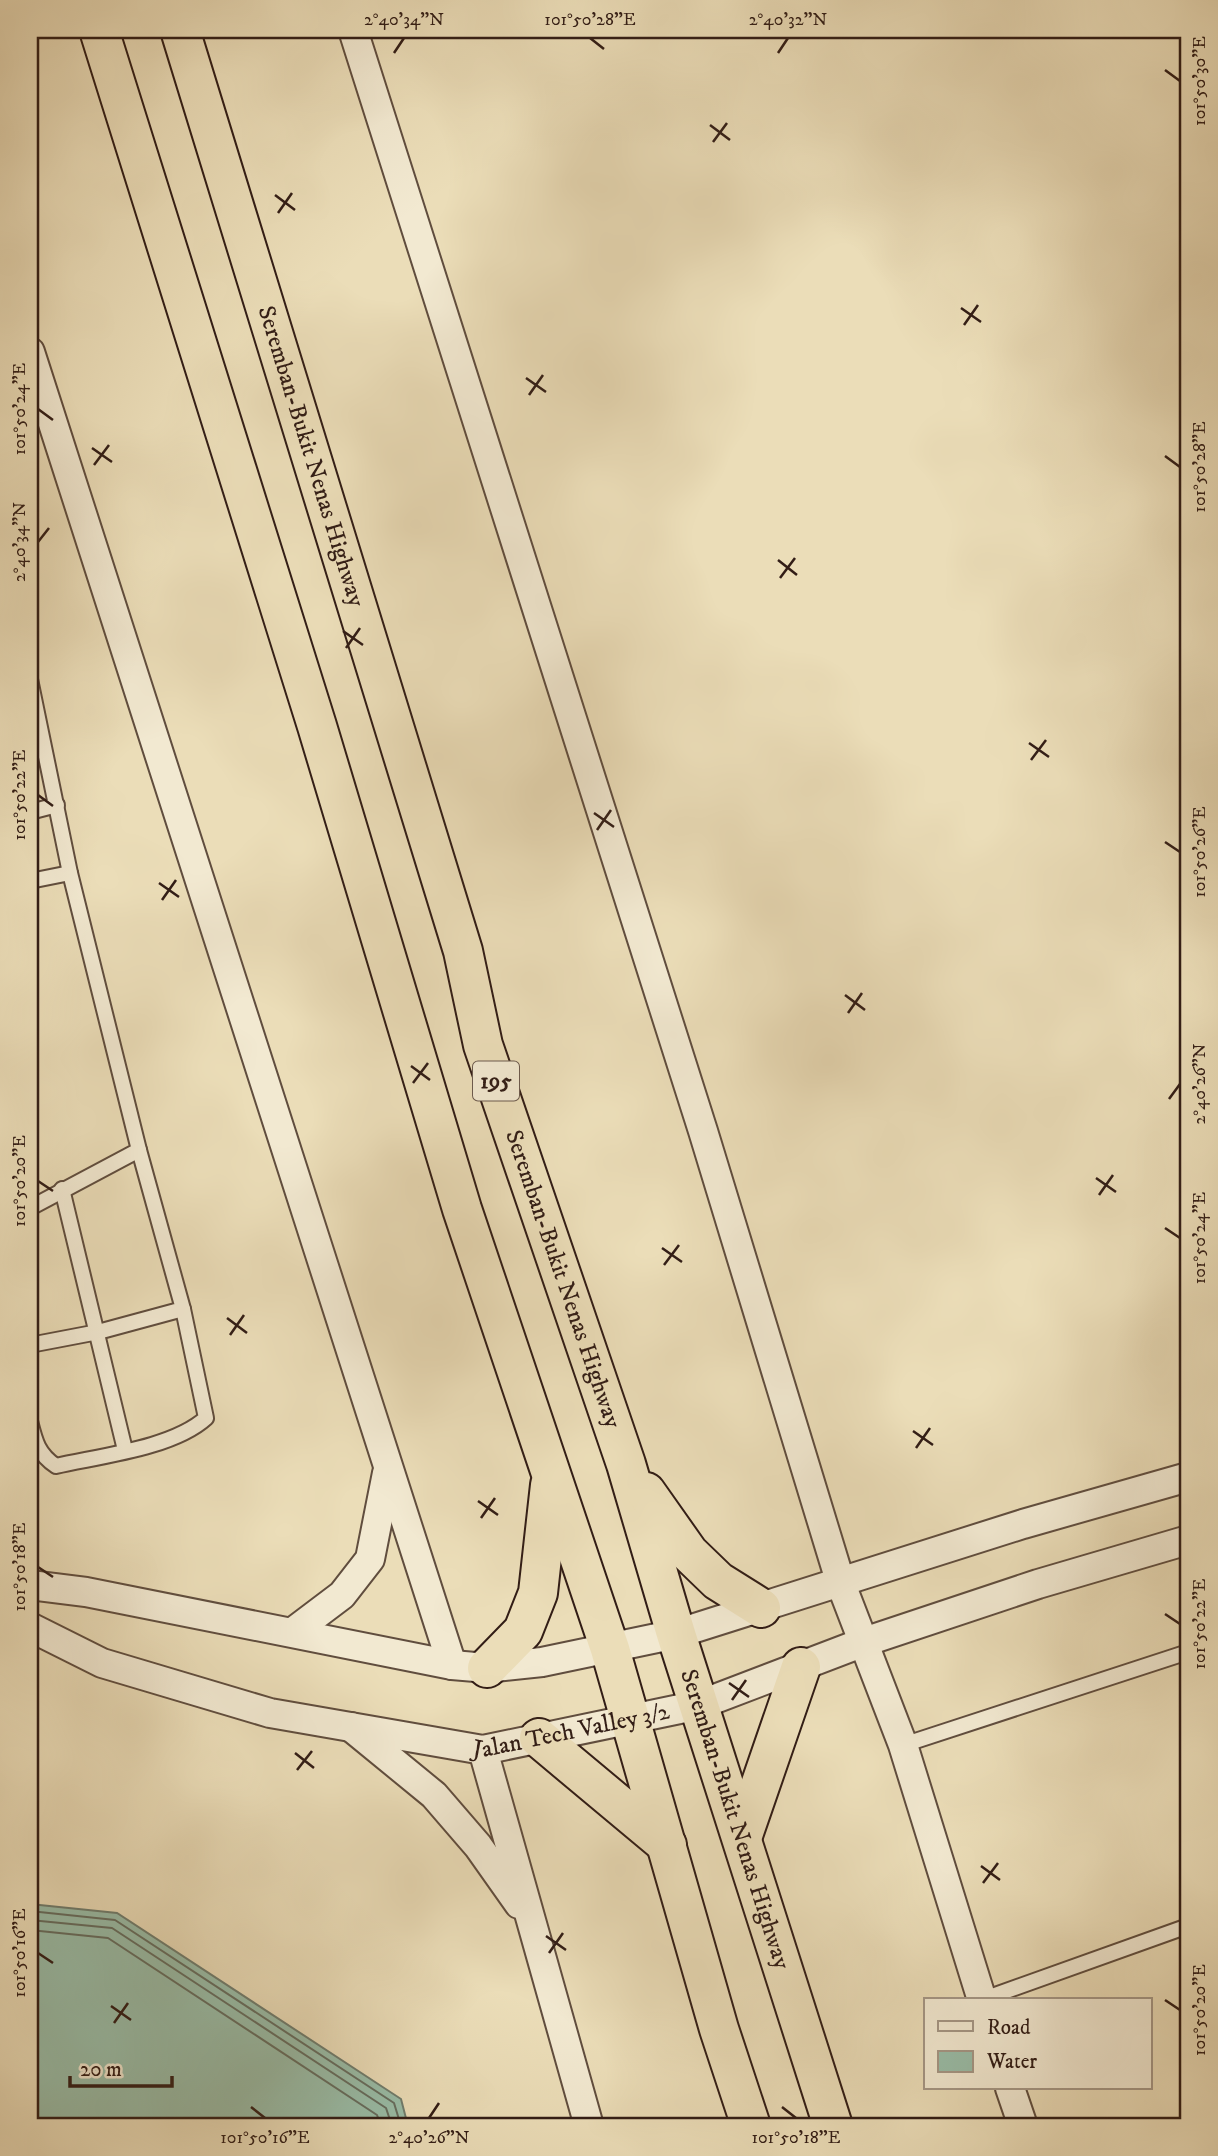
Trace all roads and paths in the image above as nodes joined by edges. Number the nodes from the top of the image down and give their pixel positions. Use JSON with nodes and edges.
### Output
{"nodes":[{"id":1,"x":99,"y":30,"type":"edge"},
{"id":2,"x":180,"y":30,"type":"edge"},
{"id":3,"x":353,"y":30,"type":"edge"},
{"id":4,"x":30,"y":352,"type":"edge"},
{"id":5,"x":30,"y":679,"type":"edge"},
{"id":6,"x":36,"y":736,"type":"edge"},
{"id":7,"x":57,"y":805,"type":"junction"},
{"id":8,"x":30,"y":812,"type":"edge"},
{"id":9,"x":70,"y":873,"type":"junction"},
{"id":10,"x":30,"y":881,"type":"edge"},
{"id":11,"x":139,"y":1150,"type":"junction"},
{"id":12,"x":62,"y":1189,"type":"junction"},
{"id":13,"x":30,"y":1208,"type":"edge"},
{"id":14,"x":183,"y":1309,"type":"junction"},
{"id":15,"x":98,"y":1332,"type":"junction"},
{"id":16,"x":30,"y":1345,"type":"edge"},
{"id":17,"x":30,"y":1421,"type":"edge"},
{"id":18,"x":125,"y":1450,"type":"junction"},
{"id":19,"x":626,"y":1464,"type":"junction"},
{"id":20,"x":388,"y":1467,"type":"junction"},
{"id":21,"x":551,"y":1474,"type":"junction"},
{"id":22,"x":1188,"y":1477,"type":"edge"},
{"id":23,"x":1188,"y":1540,"type":"edge"},
{"id":24,"x":841,"y":1584,"type":"junction"},
{"id":25,"x":30,"y":1586,"type":"edge"},
{"id":26,"x":761,"y":1608,"type":"junction"},
{"id":27,"x":30,"y":1627,"type":"edge"},
{"id":28,"x":293,"y":1632,"type":"junction"},
{"id":29,"x":676,"y":1634,"type":"junction"},
{"id":30,"x":864,"y":1642,"type":"junction"},
{"id":31,"x":610,"y":1649,"type":"junction"},
{"id":32,"x":1188,"y":1652,"type":"edge"},
{"id":33,"x":469,"y":1666,"type":"junction"},
{"id":34,"x":801,"y":1667,"type":"junction"},
{"id":35,"x":699,"y":1705,"type":"junction"},
{"id":36,"x":631,"y":1718,"type":"junction"},
{"id":37,"x":351,"y":1727,"type":"junction"},
{"id":38,"x":539,"y":1738,"type":"junction"},
{"id":39,"x":903,"y":1745,"type":"junction"},
{"id":40,"x":483,"y":1750,"type":"junction"},
{"id":41,"x":742,"y":1838,"type":"junction"},
{"id":42,"x":667,"y":1845,"type":"junction"},
{"id":43,"x":531,"y":1920,"type":"junction"},
{"id":44,"x":1188,"y":1926,"type":"edge"},
{"id":45,"x":981,"y":1998,"type":"edge"},
{"id":46,"x":988,"y":1998,"type":"edge"},
{"id":47,"x":1011,"y":2090,"type":"edge"},
{"id":48,"x":589,"y":2126,"type":"edge"},
{"id":49,"x":751,"y":2126,"type":"edge"},
{"id":50,"x":833,"y":2126,"type":"edge"},
{"id":51,"x":1023,"y":2126,"type":"edge"}],
"edges":[{"from":1,"to":21,"type":"highway"},
{"from":2,"to":19,"type":"highway","name":"Seremban-Bukit Nenas Highway","number":"195"},
{"from":3,"to":24,"type":"street"},
{"from":4,"to":20,"type":"street"},
{"from":5,"to":6,"type":"lane"},
{"from":6,"to":7,"type":"lane"},
{"from":7,"to":8,"type":"lane"},
{"from":7,"to":9,"type":"lane"},
{"from":9,"to":10,"type":"lane"},
{"from":9,"to":11,"type":"lane"},
{"from":11,"to":12,"type":"lane"},
{"from":11,"to":14,"type":"lane"},
{"from":12,"to":13,"type":"lane"},
{"from":12,"to":15,"type":"lane"},
{"from":14,"to":15,"type":"lane"},
{"from":14,"to":18,"type":"lane"},
{"from":15,"to":16,"type":"lane"},
{"from":15,"to":18,"type":"lane"},
{"from":17,"to":18,"type":"lane"},
{"from":19,"to":26,"type":"highway"},
{"from":19,"to":29,"type":"highway","name":"Seremban-Bukit Nenas Highway","number":"195"},
{"from":20,"to":28,"type":"street"},
{"from":20,"to":33,"type":"street"},
{"from":21,"to":31,"type":"highway"},
{"from":21,"to":33,"type":"highway"},
{"from":22,"to":24,"type":"street"},
{"from":23,"to":30,"type":"street","name":"Jalan Tech Valley 3/2"},
{"from":24,"to":26,"type":"street"},
{"from":24,"to":30,"type":"street"},
{"from":25,"to":28,"type":"street"},
{"from":26,"to":29,"type":"street"},
{"from":27,"to":37,"type":"street","name":"Jalan Tech Valley 3/2"},
{"from":28,"to":33,"type":"street"},
{"from":29,"to":31,"type":"street"},
{"from":29,"to":35,"type":"highway","name":"Seremban-Bukit Nenas Highway","number":"195"},
{"from":30,"to":34,"type":"street","name":"Jalan Tech Valley 3/2"},
{"from":30,"to":39,"type":"street"},
{"from":31,"to":33,"type":"street"},
{"from":31,"to":36,"type":"highway"},
{"from":32,"to":39,"type":"lane"},
{"from":34,"to":35,"type":"street","name":"Jalan Tech Valley 3/2"},
{"from":34,"to":41,"type":"highway"},
{"from":35,"to":36,"type":"street","name":"Jalan Tech Valley 3/2"},
{"from":35,"to":41,"type":"highway","name":"Seremban-Bukit Nenas Highway","number":"195"},
{"from":36,"to":38,"type":"street","name":"Jalan Tech Valley 3/2"},
{"from":36,"to":42,"type":"highway"},
{"from":37,"to":40,"type":"street","name":"Jalan Tech Valley 3/2"},
{"from":37,"to":43,"type":"street"},
{"from":38,"to":40,"type":"street","name":"Jalan Tech Valley 3/2"},
{"from":38,"to":42,"type":"highway"},
{"from":39,"to":45,"type":"street"},
{"from":40,"to":43,"type":"street"},
{"from":41,"to":50,"type":"highway","name":"Seremban-Bukit Nenas Highway","number":"195"},
{"from":42,"to":49,"type":"highway"},
{"from":43,"to":48,"type":"street"},
{"from":44,"to":46,"type":"lane"},
{"from":47,"to":51,"type":"street"}]}
